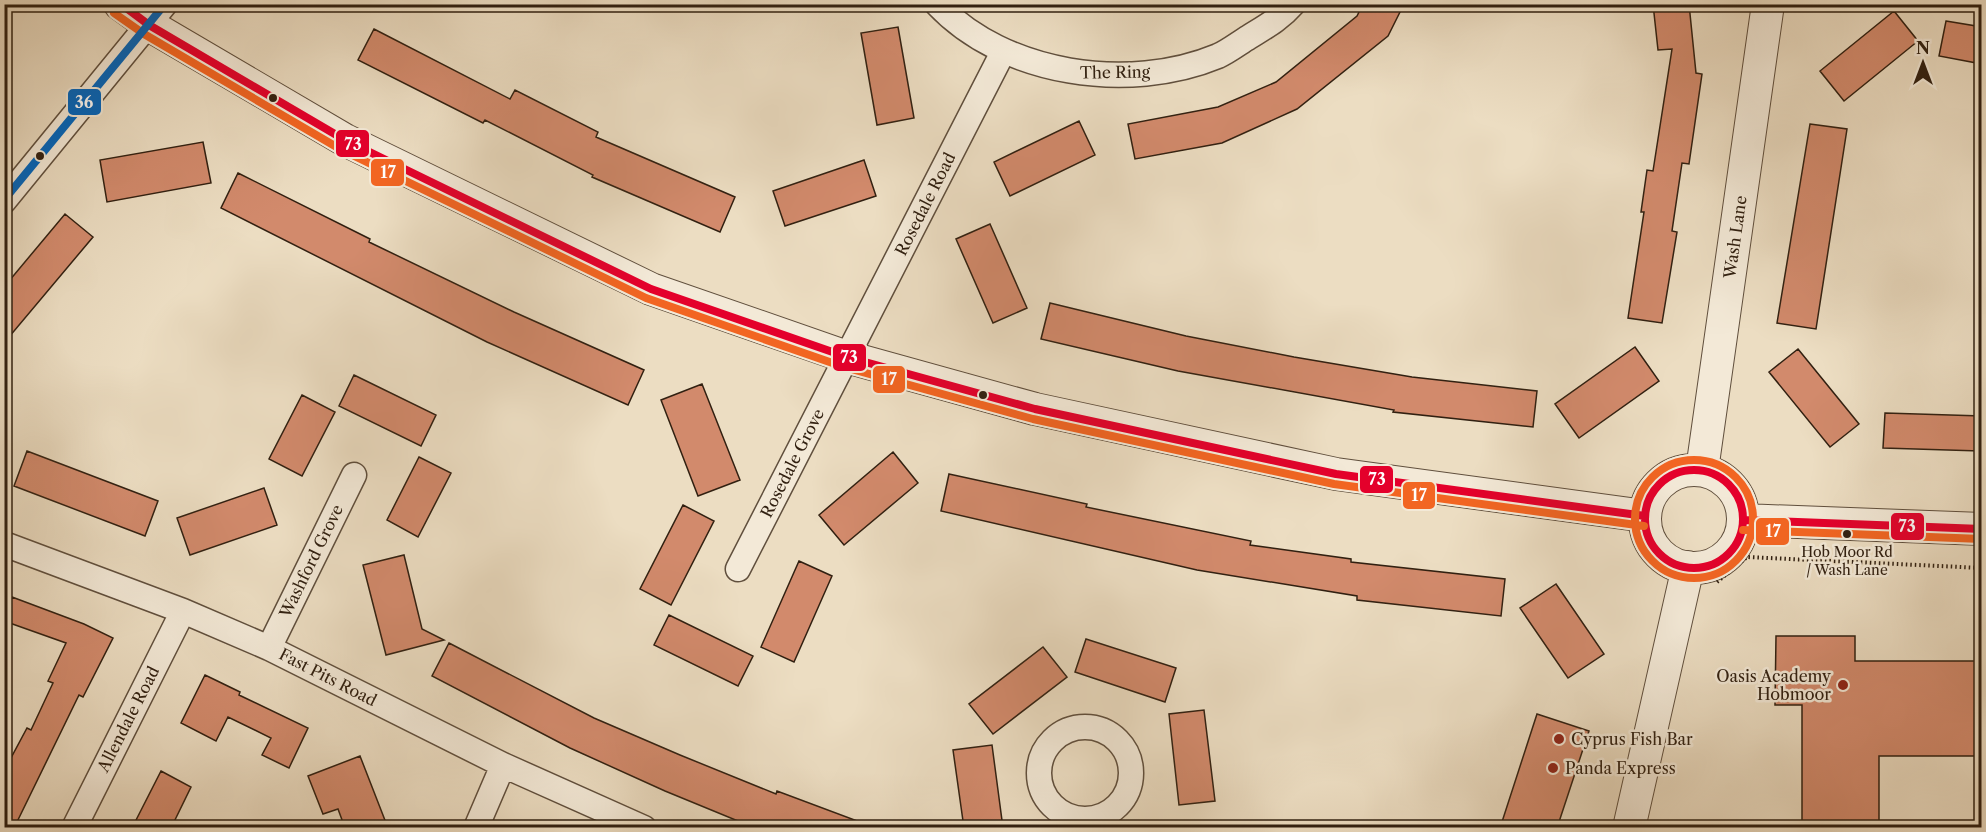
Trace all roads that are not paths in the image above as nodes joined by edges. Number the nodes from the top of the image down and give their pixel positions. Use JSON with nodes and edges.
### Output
{"nodes":[{"id":1,"x":120,"y":4,"type":"edge"},
{"id":2,"x":937,"y":4,"type":"edge"},
{"id":3,"x":1293,"y":4,"type":"edge"},
{"id":4,"x":1768,"y":4,"type":"edge"},
{"id":5,"x":157,"y":15,"type":"edge"},
{"id":6,"x":1003,"y":52,"type":"junction"},
{"id":7,"x":4,"y":201,"type":"edge"},
{"id":8,"x":847,"y":357,"type":"junction"},
{"id":9,"x":1702,"y":470,"type":"junction"},
{"id":10,"x":354,"y":475,"type":"dead end"},
{"id":11,"x":1645,"y":516,"type":"junction"},
{"id":12,"x":1743,"y":520,"type":"junction"},
{"id":13,"x":1982,"y":529,"type":"edge"},
{"id":14,"x":4,"y":544,"type":"edge"},
{"id":15,"x":738,"y":569,"type":"dead end"},
{"id":16,"x":1686,"y":577,"type":"junction"},
{"id":17,"x":183,"y":611,"type":"junction"},
{"id":18,"x":269,"y":648,"type":"junction"},
{"id":19,"x":502,"y":765,"type":"junction"},
{"id":20,"x":74,"y":828,"type":"edge"},
{"id":21,"x":476,"y":828,"type":"edge"},
{"id":22,"x":644,"y":828,"type":"edge"},
{"id":23,"x":1629,"y":828,"type":"edge"}],
"edges":[{"from":1,"to":5,"type":"street"},
{"from":2,"to":6,"type":"street","name":"The Ring"},
{"from":3,"to":6,"type":"street","name":"The Ring"},
{"from":4,"to":9,"type":"street","name":"Wash Lane"},
{"from":5,"to":7,"type":"street"},
{"from":5,"to":8,"type":"street"},
{"from":6,"to":8,"type":"street","name":"Rosedale Road"},
{"from":8,"to":11,"type":"street"},
{"from":8,"to":15,"type":"street","name":"Rosedale Grove"},
{"from":9,"to":11,"type":"street"},
{"from":9,"to":12,"type":"street"},
{"from":10,"to":18,"type":"street","name":"Washford Grove"},
{"from":11,"to":16,"type":"street"},
{"from":12,"to":13,"type":"street"},
{"from":12,"to":16,"type":"street"},
{"from":14,"to":17,"type":"street","name":"Fast Pits Road"},
{"from":16,"to":23,"type":"street"},
{"from":17,"to":18,"type":"street","name":"Fast Pits Road"},
{"from":17,"to":20,"type":"street","name":"Allendale Road"},
{"from":18,"to":19,"type":"street","name":"Fast Pits Road"},
{"from":19,"to":21,"type":"street"},
{"from":19,"to":22,"type":"street","name":"Fast Pits Road"}]}
